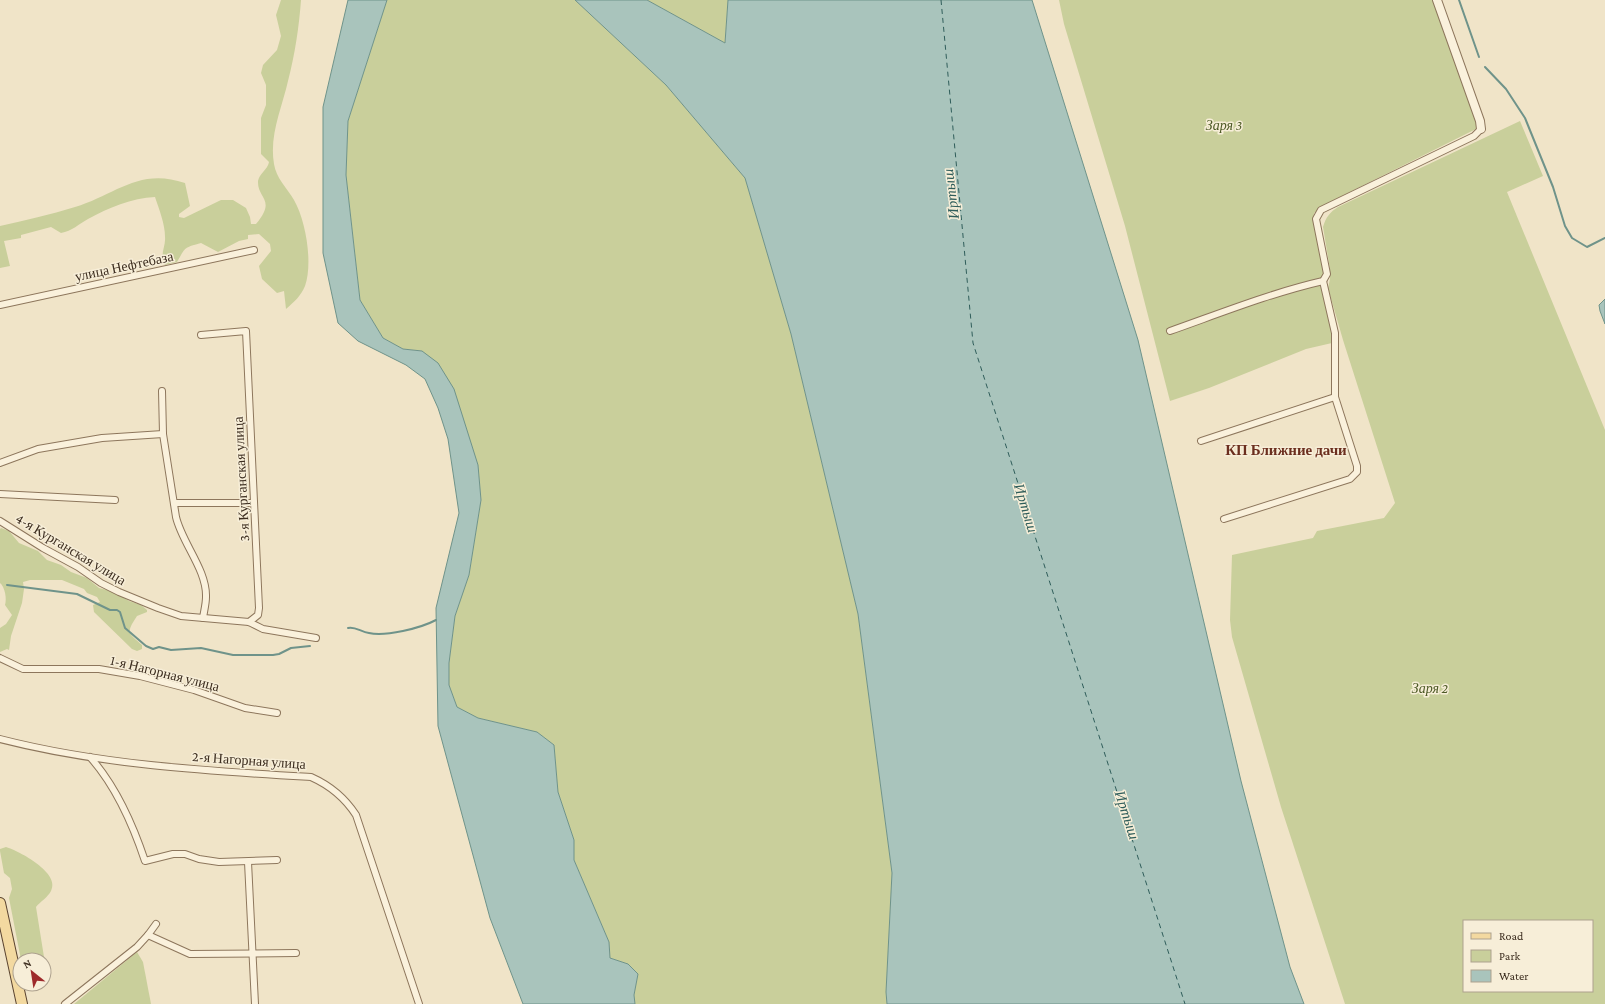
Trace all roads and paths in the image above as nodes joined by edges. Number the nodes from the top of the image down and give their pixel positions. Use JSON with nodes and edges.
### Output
{"nodes":[{"id":1,"x":1437,"y":0,"type":"edge"},
{"id":2,"x":1481,"y":129,"type":"joint"},
{"id":3,"x":254,"y":250,"type":"dead end"},
{"id":4,"x":1323,"y":281,"type":"junction"},
{"id":5,"x":0,"y":305,"type":"edge"},
{"id":6,"x":1170,"y":331,"type":"dead end"},
{"id":7,"x":200,"y":334,"type":"dead end"},
{"id":8,"x":162,"y":391,"type":"dead end"},
{"id":9,"x":1335,"y":397,"type":"junction"},
{"id":10,"x":163,"y":434,"type":"junction"},
{"id":11,"x":1201,"y":441,"type":"dead end"},
{"id":12,"x":0,"y":463,"type":"edge"},
{"id":13,"x":0,"y":494,"type":"edge"},
{"id":14,"x":115,"y":500,"type":"dead end"},
{"id":15,"x":174,"y":503,"type":"junction"},
{"id":16,"x":254,"y":503,"type":"junction"},
{"id":17,"x":1224,"y":519,"type":"dead end"},
{"id":18,"x":0,"y":521,"type":"edge"},
{"id":19,"x":203,"y":618,"type":"junction"},
{"id":20,"x":249,"y":622,"type":"junction"},
{"id":21,"x":316,"y":638,"type":"dead end"},
{"id":22,"x":0,"y":658,"type":"edge"},
{"id":23,"x":277,"y":713,"type":"dead end"},
{"id":24,"x":0,"y":739,"type":"edge"},
{"id":25,"x":90,"y":757,"type":"junction"},
{"id":26,"x":276,"y":860,"type":"dead end"},
{"id":27,"x":248,"y":862,"type":"junction"},
{"id":28,"x":0,"y":903,"type":"edge"},
{"id":29,"x":156,"y":924,"type":"dead end"},
{"id":30,"x":148,"y":935,"type":"junction"},
{"id":31,"x":296,"y":953,"type":"dead end"},
{"id":32,"x":252,"y":954,"type":"junction"},
{"id":33,"x":22,"y":1004,"type":"edge"},
{"id":34,"x":65,"y":1004,"type":"edge"},
{"id":35,"x":255,"y":1004,"type":"edge"},
{"id":36,"x":418,"y":1004,"type":"edge"}],
"edges":[{"from":1,"to":2,"type":"street"},
{"from":2,"to":4,"type":"street"},
{"from":3,"to":5,"type":"street","name":"улица Нефтебаза"},
{"from":4,"to":6,"type":"street"},
{"from":4,"to":9,"type":"street"},
{"from":7,"to":16,"type":"street","name":"3-я Курганская улица"},
{"from":8,"to":10,"type":"street"},
{"from":9,"to":11,"type":"street"},
{"from":9,"to":17,"type":"street"},
{"from":10,"to":12,"type":"street"},
{"from":10,"to":15,"type":"street"},
{"from":13,"to":14,"type":"street"},
{"from":15,"to":16,"type":"street"},
{"from":15,"to":19,"type":"street"},
{"from":16,"to":20,"type":"street","name":"3-я Курганская улица"},
{"from":18,"to":19,"type":"street","name":"4-я Курганская улица"},
{"from":19,"to":20,"type":"street","name":"4-я Курганская улица"},
{"from":20,"to":21,"type":"street","name":"4-я Курганская улица"},
{"from":22,"to":23,"type":"street","name":"1-я Нагорная улица"},
{"from":24,"to":25,"type":"street","name":"2-я Нагорная улица"},
{"from":25,"to":27,"type":"street"},
{"from":25,"to":36,"type":"street","name":"2-я Нагорная улица"},
{"from":26,"to":27,"type":"street"},
{"from":27,"to":32,"type":"street"},
{"from":28,"to":33,"type":"main road"},
{"from":29,"to":30,"type":"street"},
{"from":30,"to":32,"type":"street"},
{"from":30,"to":34,"type":"street"},
{"from":31,"to":32,"type":"street"},
{"from":32,"to":35,"type":"street"}]}
